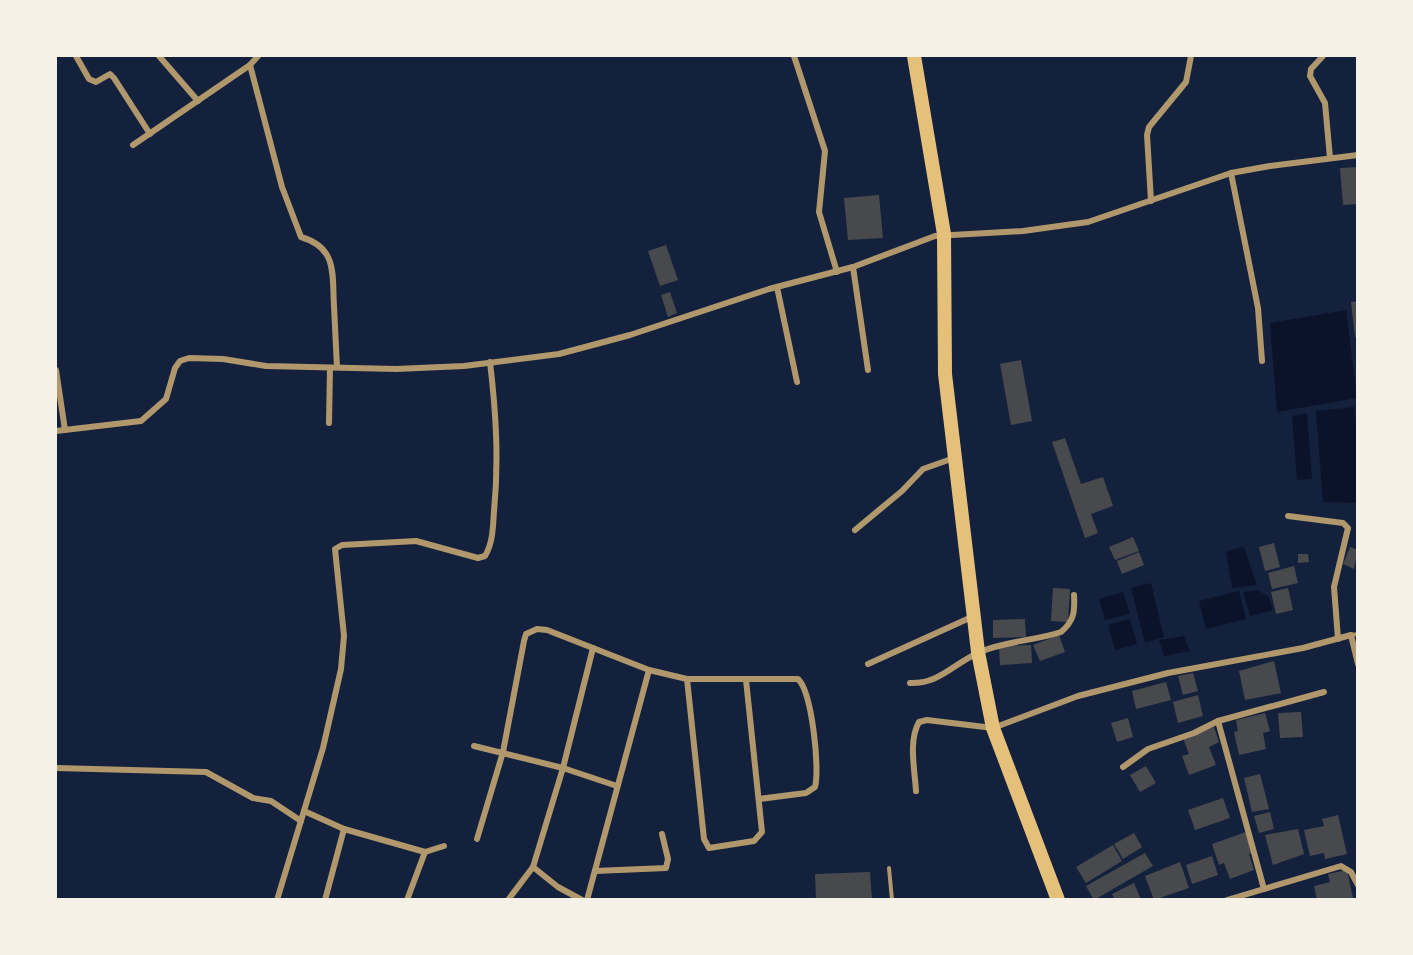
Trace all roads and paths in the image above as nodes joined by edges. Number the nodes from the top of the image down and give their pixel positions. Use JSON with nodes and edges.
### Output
{"nodes":[{"id":1,"x":76,"y":56,"type":"edge"},
{"id":2,"x":159,"y":56,"type":"edge"},
{"id":3,"x":258,"y":56,"type":"edge"},
{"id":4,"x":794,"y":56,"type":"edge"},
{"id":5,"x":914,"y":56,"type":"edge"},
{"id":6,"x":1191,"y":56,"type":"edge"},
{"id":7,"x":1323,"y":56,"type":"edge"},
{"id":8,"x":250,"y":65,"type":"junction"},
{"id":9,"x":198,"y":101,"type":"junction"},
{"id":10,"x":150,"y":134,"type":"junction"},
{"id":11,"x":134,"y":145,"type":"dead end"},
{"id":12,"x":1358,"y":155,"type":"edge"},
{"id":13,"x":1330,"y":159,"type":"junction"},
{"id":14,"x":1231,"y":173,"type":"junction"},
{"id":15,"x":1151,"y":201,"type":"junction"},
{"id":16,"x":944,"y":234,"type":"junction"},
{"id":17,"x":853,"y":267,"type":"junction"},
{"id":18,"x":837,"y":272,"type":"junction"},
{"id":19,"x":777,"y":287,"type":"junction"},
{"id":20,"x":1262,"y":361,"type":"dead end"},
{"id":21,"x":490,"y":362,"type":"junction"},
{"id":22,"x":334,"y":367,"type":"junction"},
{"id":23,"x":56,"y":370,"type":"edge"},
{"id":24,"x":868,"y":370,"type":"dead end"},
{"id":25,"x":797,"y":382,"type":"dead end"},
{"id":26,"x":329,"y":423,"type":"dead end"},
{"id":27,"x":65,"y":430,"type":"junction"},
{"id":28,"x":56,"y":431,"type":"edge"},
{"id":29,"x":955,"y":458,"type":"junction"},
{"id":30,"x":1288,"y":516,"type":"dead end"},
{"id":31,"x":855,"y":530,"type":"dead end"},
{"id":32,"x":1074,"y":595,"type":"dead end"},
{"id":33,"x":975,"y":616,"type":"junction"},
{"id":34,"x":1354,"y":634,"type":"edge"},
{"id":35,"x":1338,"y":639,"type":"junction"},
{"id":36,"x":593,"y":648,"type":"junction"},
{"id":37,"x":978,"y":652,"type":"junction"},
{"id":38,"x":868,"y":664,"type":"dead end"},
{"id":39,"x":1358,"y":664,"type":"edge"},
{"id":40,"x":649,"y":670,"type":"junction"},
{"id":41,"x":687,"y":679,"type":"junction"},
{"id":42,"x":746,"y":680,"type":"junction"},
{"id":43,"x":909,"y":683,"type":"dead end"},
{"id":44,"x":1324,"y":692,"type":"dead end"},
{"id":45,"x":1218,"y":721,"type":"junction"},
{"id":46,"x":993,"y":728,"type":"junction"},
{"id":47,"x":474,"y":746,"type":"dead end"},
{"id":48,"x":503,"y":752,"type":"junction"},
{"id":49,"x":1123,"y":766,"type":"dead end"},
{"id":50,"x":56,"y":768,"type":"edge"},
{"id":51,"x":563,"y":768,"type":"junction"},
{"id":52,"x":618,"y":786,"type":"junction"},
{"id":53,"x":916,"y":791,"type":"dead end"},
{"id":54,"x":759,"y":799,"type":"junction"},
{"id":55,"x":304,"y":811,"type":"junction"},
{"id":56,"x":301,"y":821,"type":"junction"},
{"id":57,"x":344,"y":829,"type":"junction"},
{"id":58,"x":662,"y":834,"type":"dead end"},
{"id":59,"x":477,"y":839,"type":"dead end"},
{"id":60,"x":444,"y":846,"type":"dead end"},
{"id":61,"x":425,"y":852,"type":"junction"},
{"id":62,"x":533,"y":867,"type":"junction"},
{"id":63,"x":889,"y":868,"type":"dead end"},
{"id":64,"x":595,"y":871,"type":"junction"},
{"id":65,"x":1358,"y":885,"type":"edge"},
{"id":66,"x":1263,"y":889,"type":"junction"},
{"id":67,"x":578,"y":899,"type":"edge"},
{"id":68,"x":277,"y":900,"type":"edge"},
{"id":69,"x":325,"y":900,"type":"edge"},
{"id":70,"x":407,"y":900,"type":"edge"},
{"id":71,"x":508,"y":900,"type":"edge"},
{"id":72,"x":587,"y":900,"type":"edge"},
{"id":73,"x":892,"y":900,"type":"edge"},
{"id":74,"x":1058,"y":900,"type":"edge"},
{"id":75,"x":1227,"y":900,"type":"edge"}],
"edges":[{"from":1,"to":10,"type":"street"},
{"from":2,"to":9,"type":"street"},
{"from":3,"to":8,"type":"street"},
{"from":4,"to":18,"type":"street"},
{"from":5,"to":16,"type":"main road"},
{"from":6,"to":15,"type":"street"},
{"from":7,"to":13,"type":"street"},
{"from":8,"to":9,"type":"street"},
{"from":8,"to":22,"type":"street"},
{"from":9,"to":10,"type":"street"},
{"from":10,"to":11,"type":"street"},
{"from":12,"to":13,"type":"street"},
{"from":13,"to":14,"type":"street"},
{"from":14,"to":15,"type":"street"},
{"from":14,"to":20,"type":"street"},
{"from":15,"to":16,"type":"street"},
{"from":16,"to":17,"type":"street"},
{"from":16,"to":29,"type":"main road"},
{"from":17,"to":18,"type":"street"},
{"from":17,"to":24,"type":"street"},
{"from":18,"to":19,"type":"street"},
{"from":19,"to":21,"type":"street"},
{"from":19,"to":25,"type":"street"},
{"from":21,"to":22,"type":"street"},
{"from":21,"to":55,"type":"street"},
{"from":22,"to":26,"type":"street"},
{"from":22,"to":27,"type":"street"},
{"from":23,"to":27,"type":"street"},
{"from":27,"to":28,"type":"street"},
{"from":29,"to":31,"type":"street"},
{"from":29,"to":33,"type":"main road"},
{"from":30,"to":35,"type":"street"},
{"from":32,"to":37,"type":"street"},
{"from":33,"to":37,"type":"main road"},
{"from":33,"to":38,"type":"street"},
{"from":34,"to":35,"type":"street"},
{"from":34,"to":39,"type":"street"},
{"from":35,"to":46,"type":"street"},
{"from":36,"to":40,"type":"street"},
{"from":36,"to":48,"type":"street"},
{"from":36,"to":51,"type":"street"},
{"from":37,"to":43,"type":"street"},
{"from":37,"to":46,"type":"main road"},
{"from":40,"to":41,"type":"street"},
{"from":40,"to":52,"type":"street"},
{"from":41,"to":42,"type":"street"},
{"from":41,"to":54,"type":"street"},
{"from":42,"to":54,"type":"street"},
{"from":42,"to":54,"type":"street"},
{"from":44,"to":45,"type":"street"},
{"from":45,"to":49,"type":"street"},
{"from":45,"to":66,"type":"street"},
{"from":46,"to":53,"type":"street"},
{"from":46,"to":74,"type":"main road"},
{"from":47,"to":48,"type":"street"},
{"from":48,"to":51,"type":"street"},
{"from":48,"to":59,"type":"street"},
{"from":50,"to":56,"type":"street"},
{"from":51,"to":52,"type":"street"},
{"from":51,"to":62,"type":"street"},
{"from":52,"to":64,"type":"street"},
{"from":55,"to":56,"type":"street"},
{"from":55,"to":57,"type":"street"},
{"from":56,"to":68,"type":"street"},
{"from":57,"to":61,"type":"street"},
{"from":57,"to":69,"type":"street"},
{"from":58,"to":64,"type":"street"},
{"from":60,"to":61,"type":"street"},
{"from":61,"to":70,"type":"street"},
{"from":62,"to":67,"type":"street"},
{"from":62,"to":71,"type":"street"},
{"from":63,"to":73,"type":"lane"},
{"from":64,"to":72,"type":"street"},
{"from":65,"to":66,"type":"street"},
{"from":66,"to":75,"type":"street"}]}
